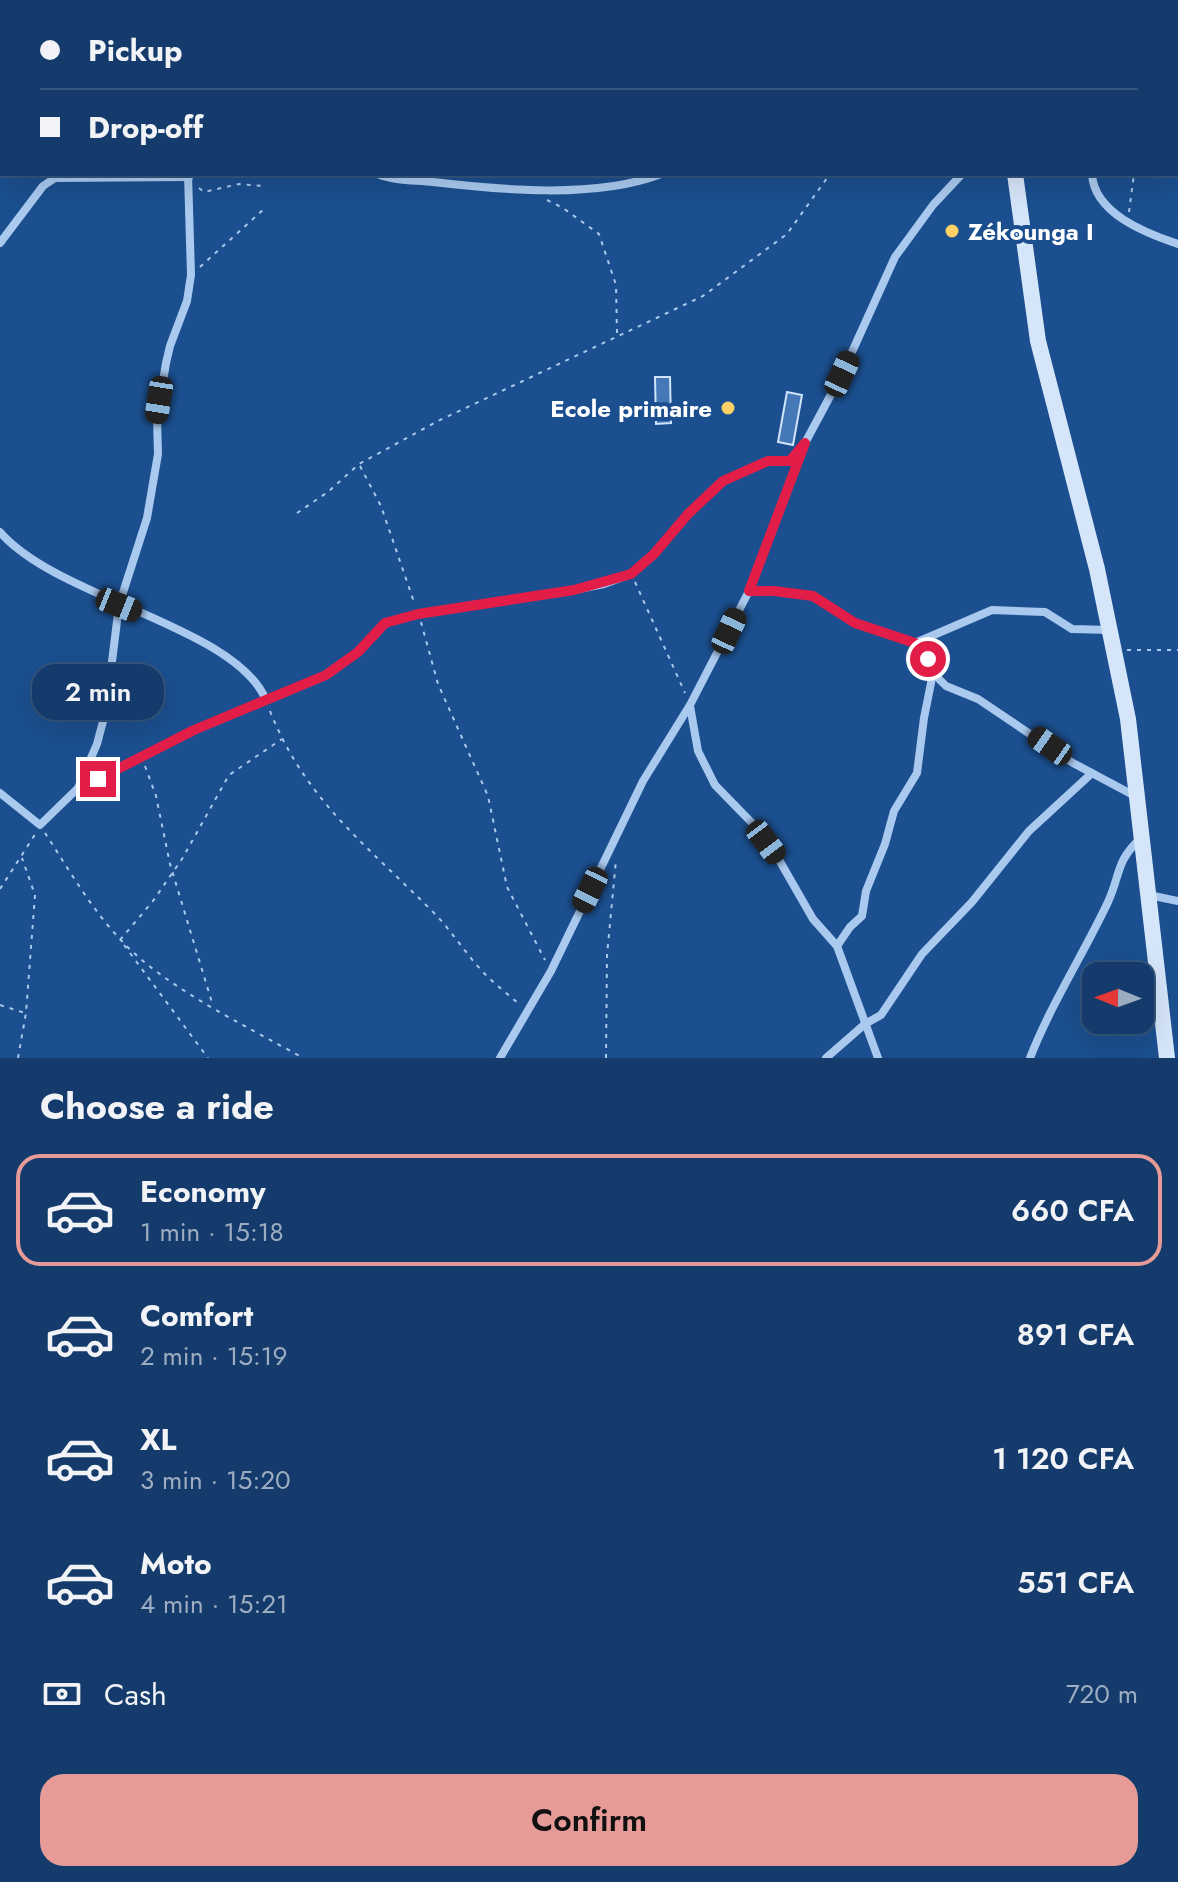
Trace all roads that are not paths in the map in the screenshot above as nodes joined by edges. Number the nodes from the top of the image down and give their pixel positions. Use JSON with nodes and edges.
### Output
{"nodes":[{"id":1,"x":189,"y":176,"type":"edge"},
{"id":2,"x":393,"y":176,"type":"edge"},
{"id":3,"x":654,"y":176,"type":"edge"},
{"id":4,"x":960,"y":176,"type":"edge"},
{"id":5,"x":1015,"y":176,"type":"edge"},
{"id":6,"x":1092,"y":176,"type":"edge"},
{"id":7,"x":0,"y":243,"type":"edge"},
{"id":8,"x":1178,"y":244,"type":"edge"},
{"id":9,"x":805,"y":443,"type":"junction"},
{"id":10,"x":0,"y":532,"type":"edge"},
{"id":11,"x":749,"y":591,"type":"junction"},
{"id":12,"x":119,"y":605,"type":"junction"},
{"id":13,"x":1110,"y":630,"type":"junction"},
{"id":14,"x":915,"y":643,"type":"junction"},
{"id":15,"x":933,"y":673,"type":"junction"},
{"id":16,"x":266,"y":700,"type":"junction"},
{"id":17,"x":690,"y":705,"type":"junction"},
{"id":18,"x":1092,"y":773,"type":"junction"},
{"id":19,"x":77,"y":789,"type":"junction"},
{"id":20,"x":0,"y":793,"type":"edge"},
{"id":21,"x":1136,"y":797,"type":"junction"},
{"id":22,"x":1141,"y":837,"type":"junction"},
{"id":23,"x":1149,"y":895,"type":"junction"},
{"id":24,"x":1178,"y":901,"type":"edge"},
{"id":25,"x":837,"y":946,"type":"junction"},
{"id":26,"x":865,"y":1024,"type":"junction"},
{"id":27,"x":500,"y":1058,"type":"edge"},
{"id":28,"x":826,"y":1058,"type":"edge"},
{"id":29,"x":878,"y":1058,"type":"edge"},
{"id":30,"x":1030,"y":1058,"type":"edge"},
{"id":31,"x":1167,"y":1058,"type":"edge"}],
"edges":[{"from":1,"to":7,"type":"street"},
{"from":1,"to":12,"type":"street"},
{"from":2,"to":3,"type":"street"},
{"from":4,"to":9,"type":"street"},
{"from":5,"to":13,"type":"street"},
{"from":6,"to":8,"type":"street"},
{"from":9,"to":11,"type":"street"},
{"from":9,"to":16,"type":"street"},
{"from":10,"to":12,"type":"street"},
{"from":11,"to":14,"type":"street"},
{"from":11,"to":17,"type":"street"},
{"from":12,"to":16,"type":"street"},
{"from":12,"to":19,"type":"street"},
{"from":13,"to":14,"type":"street"},
{"from":13,"to":21,"type":"street"},
{"from":14,"to":15,"type":"street"},
{"from":15,"to":18,"type":"street"},
{"from":15,"to":25,"type":"street"},
{"from":16,"to":19,"type":"street"},
{"from":17,"to":25,"type":"street"},
{"from":17,"to":27,"type":"street"},
{"from":18,"to":21,"type":"street"},
{"from":18,"to":26,"type":"street"},
{"from":19,"to":20,"type":"street"},
{"from":21,"to":22,"type":"street"},
{"from":22,"to":23,"type":"street"},
{"from":22,"to":30,"type":"street"},
{"from":23,"to":24,"type":"street"},
{"from":23,"to":31,"type":"street"},
{"from":25,"to":26,"type":"street"},
{"from":26,"to":28,"type":"street"},
{"from":26,"to":29,"type":"street"}]}
